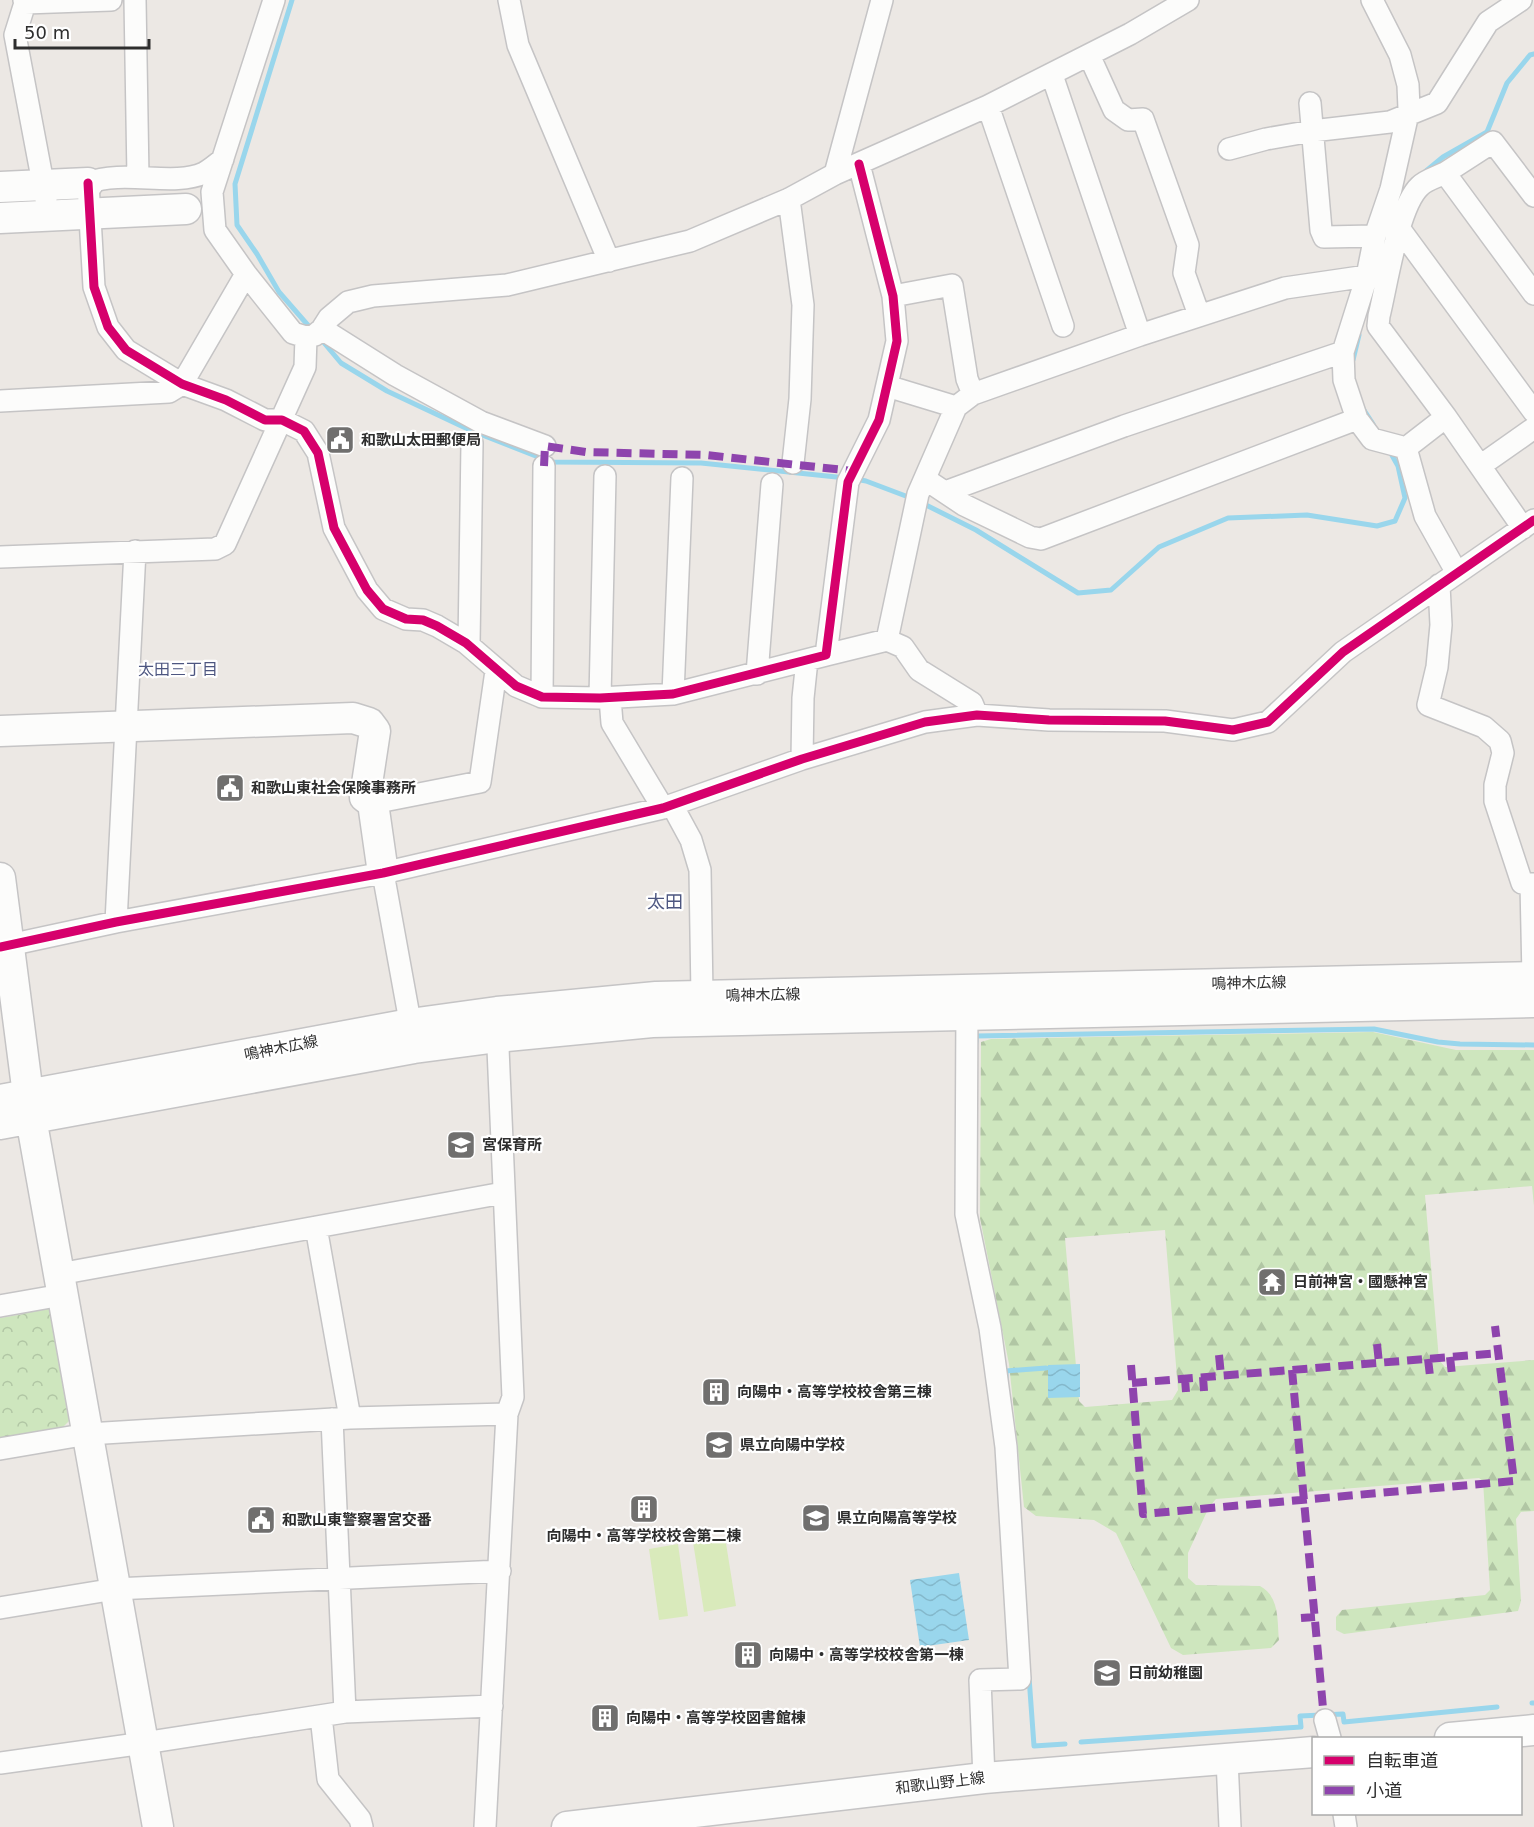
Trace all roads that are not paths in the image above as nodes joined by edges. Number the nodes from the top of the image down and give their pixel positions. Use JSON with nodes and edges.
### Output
{"nodes":[{"id":1,"x":111,"y":0,"type":"edge"},
{"id":2,"x":135,"y":0,"type":"edge"},
{"id":3,"x":274,"y":0,"type":"edge"},
{"id":4,"x":509,"y":0,"type":"edge"},
{"id":5,"x":882,"y":0,"type":"edge"},
{"id":6,"x":1188,"y":0,"type":"edge"},
{"id":7,"x":1372,"y":0,"type":"edge"},
{"id":8,"x":1521,"y":0,"type":"edge"},
{"id":9,"x":25,"y":2,"type":"edge"},
{"id":10,"x":1089,"y":55,"type":"junction"},
{"id":11,"x":1052,"y":75,"type":"junction"},
{"id":12,"x":1310,"y":103,"type":"dead end"},
{"id":13,"x":988,"y":106,"type":"junction"},
{"id":14,"x":1408,"y":115,"type":"junction"},
{"id":15,"x":1312,"y":131,"type":"junction"},
{"id":16,"x":1229,"y":149,"type":"dead end"},
{"id":17,"x":223,"y":159,"type":"junction"},
{"id":18,"x":859,"y":164,"type":"junction"},
{"id":19,"x":1445,"y":173,"type":"junction"},
{"id":20,"x":835,"y":174,"type":"junction"},
{"id":21,"x":138,"y":177,"type":"junction"},
{"id":22,"x":182,"y":178,"type":"junction"},
{"id":23,"x":88,"y":183,"type":"junction"},
{"id":24,"x":45,"y":185,"type":"junction"},
{"id":25,"x":0,"y":187,"type":"edge"},
{"id":26,"x":212,"y":192,"type":"junction"},
{"id":27,"x":1534,"y":196,"type":"edge"},
{"id":28,"x":789,"y":199,"type":"junction"},
{"id":29,"x":186,"y":209,"type":"junction"},
{"id":30,"x":90,"y":215,"type":"junction"},
{"id":31,"x":48,"y":217,"type":"junction"},
{"id":32,"x":0,"y":218,"type":"edge"},
{"id":33,"x":1399,"y":228,"type":"junction"},
{"id":34,"x":215,"y":230,"type":"junction"},
{"id":35,"x":1375,"y":236,"type":"junction"},
{"id":36,"x":609,"y":261,"type":"junction"},
{"id":37,"x":246,"y":273,"type":"junction"},
{"id":38,"x":1367,"y":276,"type":"junction"},
{"id":39,"x":1534,"y":294,"type":"edge"},
{"id":40,"x":893,"y":296,"type":"junction"},
{"id":41,"x":1199,"y":315,"type":"junction"},
{"id":42,"x":1063,"y":326,"type":"dead end"},
{"id":43,"x":314,"y":333,"type":"junction"},
{"id":44,"x":1140,"y":335,"type":"junction"},
{"id":45,"x":1343,"y":352,"type":"junction"},
{"id":46,"x":182,"y":384,"type":"junction"},
{"id":47,"x":887,"y":386,"type":"junction"},
{"id":48,"x":0,"y":401,"type":"edge"},
{"id":49,"x":965,"y":401,"type":"junction"},
{"id":50,"x":1534,"y":412,"type":"edge"},
{"id":51,"x":1446,"y":417,"type":"junction"},
{"id":52,"x":1357,"y":419,"type":"junction"},
{"id":53,"x":282,"y":420,"type":"junction"},
{"id":54,"x":1534,"y":428,"type":"edge"},
{"id":55,"x":472,"y":443,"type":"dead end"},
{"id":56,"x":1406,"y":448,"type":"junction"},
{"id":57,"x":793,"y":463,"type":"dead end"},
{"id":58,"x":1480,"y":466,"type":"junction"},
{"id":59,"x":605,"y":476,"type":"dead end"},
{"id":60,"x":682,"y":478,"type":"dead end"},
{"id":61,"x":925,"y":479,"type":"junction"},
{"id":62,"x":772,"y":484,"type":"dead end"},
{"id":63,"x":945,"y":492,"type":"junction"},
{"id":64,"x":1528,"y":524,"type":"edge"},
{"id":65,"x":135,"y":551,"type":"junction"},
{"id":66,"x":0,"y":557,"type":"edge"},
{"id":67,"x":1457,"y":573,"type":"junction"},
{"id":68,"x":1439,"y":585,"type":"junction"},
{"id":69,"x":887,"y":640,"type":"junction"},
{"id":70,"x":469,"y":645,"type":"junction"},
{"id":71,"x":816,"y":658,"type":"junction"},
{"id":72,"x":496,"y":671,"type":"junction"},
{"id":73,"x":757,"y":674,"type":"junction"},
{"id":74,"x":673,"y":694,"type":"junction"},
{"id":75,"x":542,"y":697,"type":"junction"},
{"id":76,"x":605,"y":698,"type":"junction"},
{"id":77,"x":977,"y":715,"type":"junction"},
{"id":78,"x":127,"y":726,"type":"junction"},
{"id":79,"x":0,"y":730,"type":"edge"},
{"id":80,"x":802,"y":759,"type":"junction"},
{"id":81,"x":373,"y":803,"type":"junction"},
{"id":82,"x":668,"y":807,"type":"junction"},
{"id":83,"x":383,"y":873,"type":"junction"},
{"id":84,"x":0,"y":878,"type":"edge"},
{"id":85,"x":1533,"y":884,"type":"edge"},
{"id":86,"x":116,"y":922,"type":"junction"},
{"id":87,"x":5,"y":946,"type":"edge"},
{"id":88,"x":1534,"y":985,"type":"edge"},
{"id":89,"x":702,"y":996,"type":"junction"},
{"id":90,"x":967,"y":1002,"type":"junction"},
{"id":91,"x":497,"y":1024,"type":"junction"},
{"id":92,"x":412,"y":1036,"type":"junction"},
{"id":93,"x":0,"y":1100,"type":"edge"},
{"id":94,"x":30,"y":1107,"type":"junction"},
{"id":95,"x":0,"y":1124,"type":"edge"},
{"id":96,"x":503,"y":1193,"type":"junction"},
{"id":97,"x":316,"y":1227,"type":"junction"},
{"id":98,"x":61,"y":1284,"type":"junction"},
{"id":99,"x":0,"y":1306,"type":"edge"},
{"id":100,"x":507,"y":1414,"type":"junction"},
{"id":101,"x":341,"y":1418,"type":"junction"},
{"id":102,"x":88,"y":1434,"type":"junction"},
{"id":103,"x":0,"y":1449,"type":"edge"},
{"id":104,"x":500,"y":1571,"type":"junction"},
{"id":105,"x":338,"y":1578,"type":"junction"},
{"id":106,"x":115,"y":1589,"type":"junction"},
{"id":107,"x":0,"y":1608,"type":"edge"},
{"id":108,"x":492,"y":1706,"type":"junction"},
{"id":109,"x":345,"y":1712,"type":"junction"},
{"id":110,"x":321,"y":1716,"type":"junction"},
{"id":111,"x":1534,"y":1730,"type":"edge"},
{"id":112,"x":1460,"y":1737,"type":"edge"},
{"id":113,"x":144,"y":1743,"type":"junction"},
{"id":114,"x":1312,"y":1752,"type":"edge"},
{"id":115,"x":1227,"y":1759,"type":"junction"},
{"id":116,"x":0,"y":1763,"type":"edge"},
{"id":117,"x":984,"y":1778,"type":"junction"},
{"id":118,"x":158,"y":1827,"type":"edge"},
{"id":119,"x":362,"y":1827,"type":"edge"},
{"id":120,"x":485,"y":1827,"type":"edge"},
{"id":121,"x":567,"y":1827,"type":"edge"},
{"id":122,"x":1230,"y":1827,"type":"edge"}],
"edges":[{"from":1,"to":9,"type":"street"},
{"from":2,"to":21,"type":"street"},
{"from":3,"to":17,"type":"street"},
{"from":4,"to":36,"type":"street"},
{"from":5,"to":20,"type":"street"},
{"from":6,"to":10,"type":"street"},
{"from":7,"to":14,"type":"street"},
{"from":8,"to":14,"type":"street"},
{"from":9,"to":24,"type":"street"},
{"from":10,"to":11,"type":"street"},
{"from":10,"to":41,"type":"street"},
{"from":11,"to":13,"type":"street"},
{"from":11,"to":44,"type":"street"},
{"from":12,"to":15,"type":"street"},
{"from":13,"to":18,"type":"street"},
{"from":13,"to":42,"type":"street"},
{"from":14,"to":15,"type":"street"},
{"from":14,"to":35,"type":"street"},
{"from":15,"to":16,"type":"street"},
{"from":15,"to":35,"type":"street"},
{"from":17,"to":22,"type":"street"},
{"from":17,"to":26,"type":"street"},
{"from":18,"to":20,"type":"street"},
{"from":18,"to":40,"type":"street"},
{"from":19,"to":27,"type":"street"},
{"from":19,"to":33,"type":"street"},
{"from":19,"to":39,"type":"street"},
{"from":20,"to":28,"type":"street"},
{"from":21,"to":22,"type":"street"},
{"from":21,"to":23,"type":"street"},
{"from":22,"to":26,"type":"street"},
{"from":23,"to":24,"type":"main road"},
{"from":23,"to":30,"type":"street"},
{"from":24,"to":25,"type":"main road"},
{"from":24,"to":31,"type":"street"},
{"from":26,"to":29,"type":"street"},
{"from":26,"to":34,"type":"street"},
{"from":28,"to":36,"type":"street"},
{"from":28,"to":57,"type":"street"},
{"from":29,"to":30,"type":"main road"},
{"from":29,"to":34,"type":"street"},
{"from":30,"to":31,"type":"main road"},
{"from":30,"to":46,"type":"street"},
{"from":31,"to":32,"type":"main road"},
{"from":33,"to":50,"type":"street"},
{"from":33,"to":51,"type":"street"},
{"from":34,"to":37,"type":"street"},
{"from":35,"to":38,"type":"street"},
{"from":36,"to":43,"type":"street"},
{"from":37,"to":43,"type":"street"},
{"from":37,"to":46,"type":"street"},
{"from":38,"to":41,"type":"street"},
{"from":38,"to":45,"type":"street"},
{"from":40,"to":47,"type":"street"},
{"from":40,"to":49,"type":"street"},
{"from":41,"to":44,"type":"street"},
{"from":43,"to":53,"type":"street"},
{"from":43,"to":75,"type":"street"},
{"from":44,"to":49,"type":"street"},
{"from":45,"to":52,"type":"street"},
{"from":45,"to":63,"type":"street"},
{"from":46,"to":48,"type":"street"},
{"from":46,"to":53,"type":"street"},
{"from":47,"to":49,"type":"street"},
{"from":47,"to":71,"type":"street"},
{"from":49,"to":61,"type":"street"},
{"from":51,"to":56,"type":"street"},
{"from":51,"to":58,"type":"street"},
{"from":52,"to":56,"type":"street"},
{"from":52,"to":63,"type":"street"},
{"from":53,"to":65,"type":"street"},
{"from":53,"to":70,"type":"street"},
{"from":54,"to":58,"type":"street"},
{"from":55,"to":70,"type":"street"},
{"from":56,"to":67,"type":"street"},
{"from":58,"to":64,"type":"street"},
{"from":59,"to":76,"type":"street"},
{"from":60,"to":74,"type":"street"},
{"from":61,"to":63,"type":"street"},
{"from":61,"to":69,"type":"street"},
{"from":62,"to":73,"type":"street"},
{"from":64,"to":67,"type":"street"},
{"from":65,"to":66,"type":"street"},
{"from":65,"to":78,"type":"street"},
{"from":67,"to":68,"type":"street"},
{"from":68,"to":77,"type":"street"},
{"from":68,"to":85,"type":"street"},
{"from":69,"to":71,"type":"street"},
{"from":69,"to":77,"type":"street"},
{"from":70,"to":72,"type":"street"},
{"from":71,"to":73,"type":"street"},
{"from":71,"to":80,"type":"street"},
{"from":72,"to":75,"type":"street"},
{"from":72,"to":81,"type":"street"},
{"from":73,"to":74,"type":"street"},
{"from":74,"to":76,"type":"street"},
{"from":75,"to":76,"type":"street"},
{"from":76,"to":82,"type":"street"},
{"from":77,"to":80,"type":"street"},
{"from":78,"to":79,"type":"main road"},
{"from":78,"to":81,"type":"main road"},
{"from":78,"to":86,"type":"street"},
{"from":80,"to":82,"type":"street"},
{"from":81,"to":83,"type":"main road"},
{"from":82,"to":83,"type":"street"},
{"from":82,"to":89,"type":"street"},
{"from":83,"to":86,"type":"street"},
{"from":83,"to":92,"type":"street"},
{"from":84,"to":87,"type":"main road"},
{"from":85,"to":88,"type":"street"},
{"from":86,"to":87,"type":"street"},
{"from":87,"to":94,"type":"main road"},
{"from":88,"to":90,"type":"main road","name":"鳴神木広線"},
{"from":89,"to":90,"type":"main road","name":"鳴神木広線"},
{"from":89,"to":91,"type":"main road","name":"鳴神木広線"},
{"from":90,"to":91,"type":"main road","name":"鳴神木広線"},
{"from":90,"to":117,"type":"street"},
{"from":91,"to":92,"type":"main road","name":"鳴神木広線"},
{"from":91,"to":96,"type":"street"},
{"from":92,"to":94,"type":"main road","name":"鳴神木広線"},
{"from":93,"to":94,"type":"main road","name":"鳴神木広線"},
{"from":94,"to":95,"type":"main road","name":"鳴神木広線"},
{"from":94,"to":98,"type":"main road"},
{"from":96,"to":97,"type":"street"},
{"from":96,"to":100,"type":"street"},
{"from":97,"to":98,"type":"street"},
{"from":97,"to":101,"type":"street"},
{"from":98,"to":99,"type":"street"},
{"from":98,"to":102,"type":"main road"},
{"from":100,"to":101,"type":"street"},
{"from":100,"to":104,"type":"street"},
{"from":101,"to":102,"type":"street"},
{"from":101,"to":105,"type":"street"},
{"from":102,"to":103,"type":"street"},
{"from":102,"to":106,"type":"main road"},
{"from":104,"to":105,"type":"street"},
{"from":104,"to":108,"type":"street"},
{"from":105,"to":106,"type":"street"},
{"from":105,"to":109,"type":"street"},
{"from":106,"to":107,"type":"street"},
{"from":106,"to":113,"type":"main road"},
{"from":108,"to":109,"type":"street"},
{"from":108,"to":120,"type":"street"},
{"from":109,"to":110,"type":"street"},
{"from":110,"to":113,"type":"street"},
{"from":110,"to":119,"type":"street"},
{"from":111,"to":112,"type":"main road"},
{"from":113,"to":116,"type":"street"},
{"from":113,"to":118,"type":"main road"},
{"from":114,"to":115,"type":"main road","name":"和歌山野上線"},
{"from":115,"to":117,"type":"main road","name":"和歌山野上線"},
{"from":115,"to":122,"type":"street"},
{"from":117,"to":121,"type":"main road","name":"和歌山野上線"}]}
